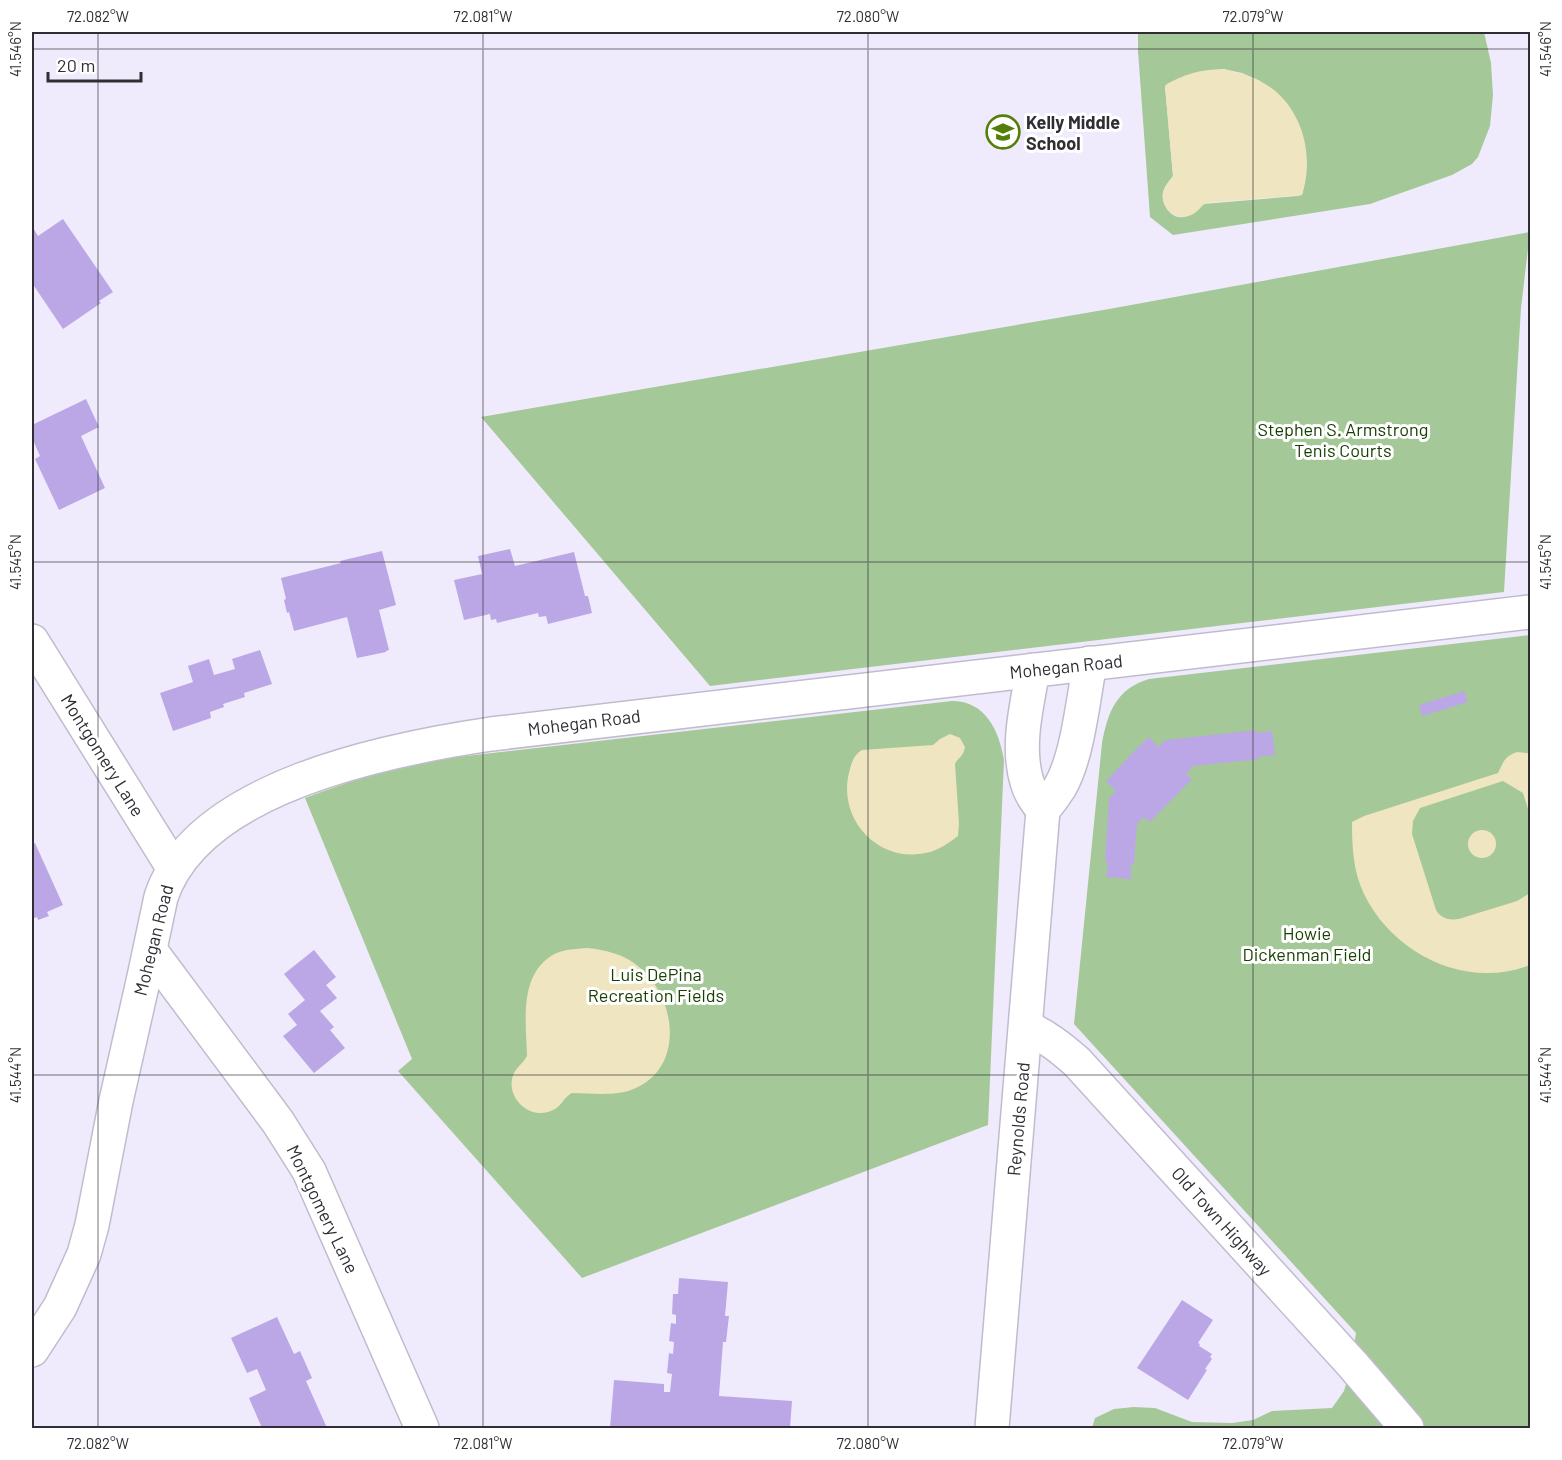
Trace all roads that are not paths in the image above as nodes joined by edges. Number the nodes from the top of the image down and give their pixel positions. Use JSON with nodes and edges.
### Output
{"nodes":[{"id":1,"x":1530,"y":612,"type":"edge"},
{"id":2,"x":32,"y":641,"type":"edge"},
{"id":3,"x":1089,"y":663,"type":"junction"},
{"id":4,"x":1033,"y":670,"type":"junction"},
{"id":5,"x":1043,"y":810,"type":"junction"},
{"id":6,"x":174,"y":869,"type":"junction"},
{"id":7,"x":150,"y":950,"type":"junction"},
{"id":8,"x":1026,"y":1027,"type":"junction"},
{"id":9,"x":32,"y":1350,"type":"edge"},
{"id":10,"x":422,"y":1428,"type":"edge"},
{"id":11,"x":993,"y":1428,"type":"edge"},
{"id":12,"x":1407,"y":1428,"type":"edge"}],
"edges":[{"from":1,"to":3,"type":"street","name":"Mohegan Road"},
{"from":2,"to":6,"type":"street","name":"Montgomery Lane"},
{"from":3,"to":4,"type":"street","name":"Mohegan Road"},
{"from":3,"to":5,"type":"street"},
{"from":4,"to":5,"type":"street"},
{"from":4,"to":6,"type":"street","name":"Mohegan Road"},
{"from":5,"to":8,"type":"street","name":"Reynolds Road"},
{"from":6,"to":7,"type":"street","name":"Mohegan Road"},
{"from":7,"to":9,"type":"street","name":"Mohegan Road"},
{"from":7,"to":10,"type":"street","name":"Montgomery Lane"},
{"from":8,"to":11,"type":"street","name":"Reynolds Road"},
{"from":8,"to":12,"type":"street","name":"Old Town Highway"}]}
